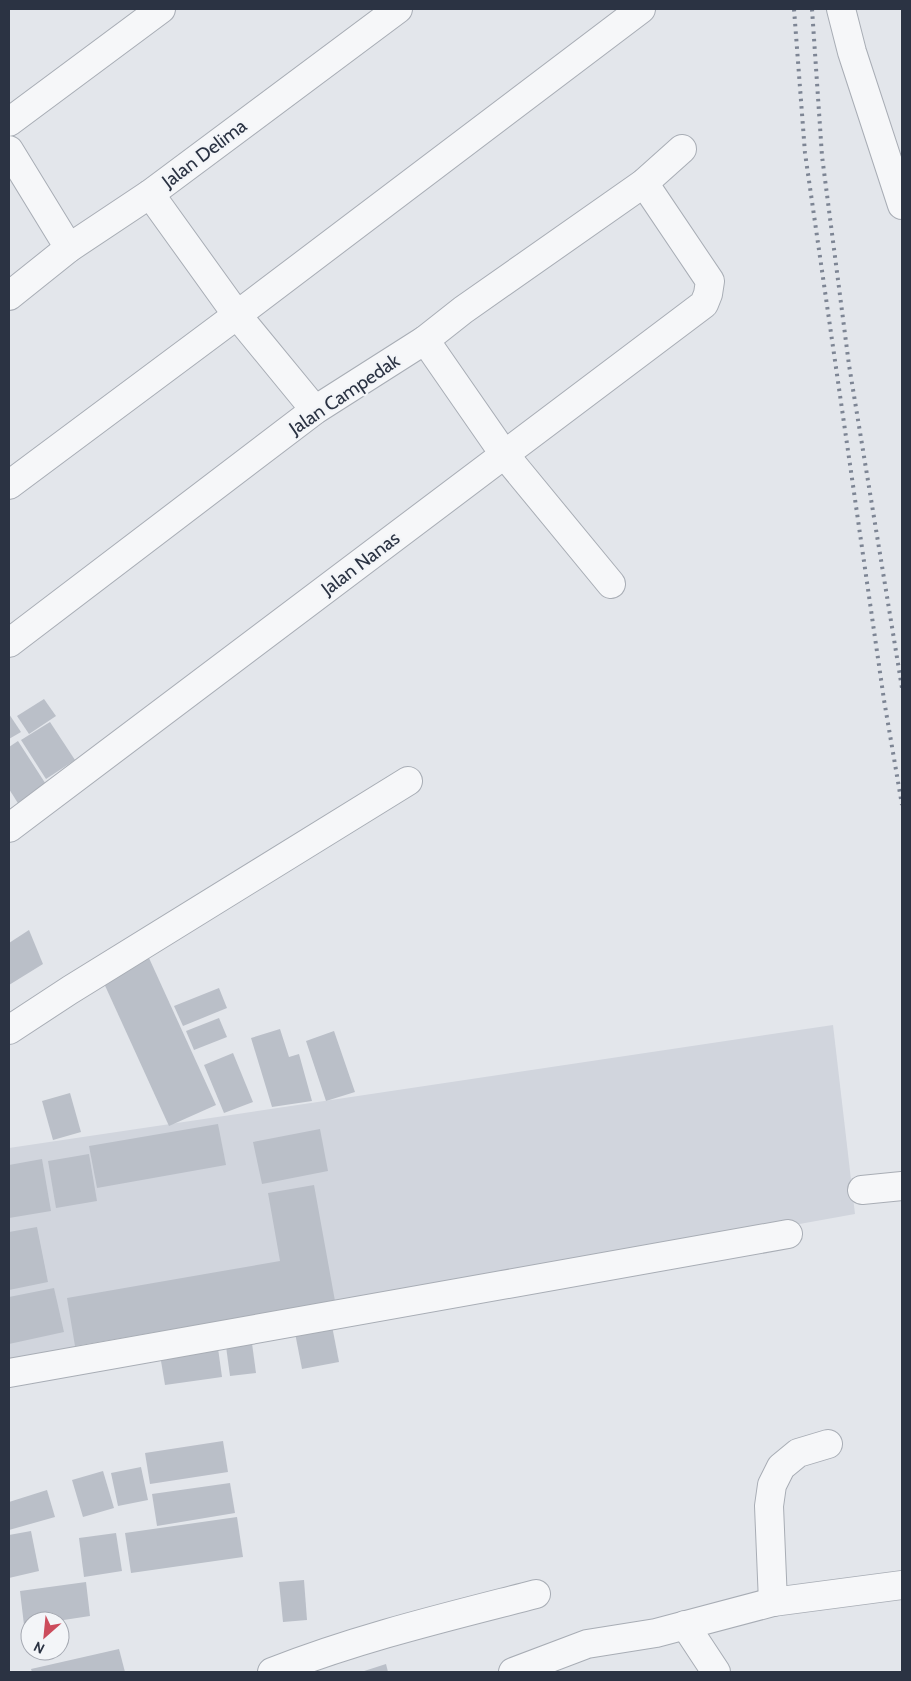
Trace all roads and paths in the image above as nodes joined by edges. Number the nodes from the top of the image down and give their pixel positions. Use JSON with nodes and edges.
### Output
{"nodes":[{"id":1,"x":161,"y":9,"type":"edge"},
{"id":2,"x":398,"y":9,"type":"edge"},
{"id":3,"x":641,"y":9,"type":"edge"},
{"id":4,"x":841,"y":9,"type":"edge"},
{"id":5,"x":9,"y":122,"type":"edge"},
{"id":6,"x":682,"y":149,"type":"dead end"},
{"id":7,"x":9,"y":150,"type":"edge"},
{"id":8,"x":644,"y":183,"type":"junction"},
{"id":9,"x":150,"y":194,"type":"junction"},
{"id":10,"x":902,"y":205,"type":"edge"},
{"id":11,"x":69,"y":248,"type":"junction"},
{"id":12,"x":9,"y":296,"type":"edge"},
{"id":13,"x":237,"y":315,"type":"junction"},
{"id":14,"x":425,"y":340,"type":"junction"},
{"id":15,"x":314,"y":410,"type":"junction"},
{"id":16,"x":504,"y":454,"type":"junction"},
{"id":17,"x":9,"y":485,"type":"edge"},
{"id":18,"x":611,"y":584,"type":"dead end"},
{"id":19,"x":9,"y":643,"type":"edge"},
{"id":20,"x":408,"y":781,"type":"dead end"},
{"id":21,"x":9,"y":828,"type":"edge"},
{"id":22,"x":9,"y":1030,"type":"edge"},
{"id":23,"x":902,"y":1186,"type":"edge"},
{"id":24,"x":862,"y":1190,"type":"dead end"},
{"id":25,"x":788,"y":1234,"type":"dead end"},
{"id":26,"x":9,"y":1373,"type":"edge"},
{"id":27,"x":828,"y":1444,"type":"dead end"},
{"id":28,"x":902,"y":1586,"type":"edge"},
{"id":29,"x":536,"y":1594,"type":"dead end"},
{"id":30,"x":773,"y":1602,"type":"junction"},
{"id":31,"x":686,"y":1625,"type":"junction"},
{"id":32,"x":272,"y":1672,"type":"edge"},
{"id":33,"x":513,"y":1672,"type":"edge"},
{"id":34,"x":716,"y":1672,"type":"edge"}],
"edges":[{"from":1,"to":5,"type":"street"},
{"from":2,"to":9,"type":"street","name":"Jalan Delima"},
{"from":3,"to":13,"type":"street"},
{"from":4,"to":10,"type":"street"},
{"from":6,"to":8,"type":"street","name":"Jalan Campedak"},
{"from":7,"to":11,"type":"street"},
{"from":8,"to":14,"type":"street","name":"Jalan Campedak"},
{"from":8,"to":16,"type":"street","name":"Jalan Nanas"},
{"from":9,"to":11,"type":"street","name":"Jalan Delima"},
{"from":9,"to":13,"type":"street"},
{"from":11,"to":12,"type":"street","name":"Jalan Delima"},
{"from":13,"to":15,"type":"street"},
{"from":13,"to":17,"type":"street"},
{"from":14,"to":15,"type":"street","name":"Jalan Campedak"},
{"from":14,"to":16,"type":"street"},
{"from":15,"to":19,"type":"street","name":"Jalan Campedak"},
{"from":16,"to":18,"type":"street"},
{"from":16,"to":21,"type":"street","name":"Jalan Nanas"},
{"from":20,"to":22,"type":"street"},
{"from":23,"to":24,"type":"street"},
{"from":25,"to":26,"type":"street"},
{"from":27,"to":30,"type":"street"},
{"from":28,"to":30,"type":"street"},
{"from":29,"to":32,"type":"street"},
{"from":30,"to":31,"type":"street"},
{"from":31,"to":33,"type":"street"},
{"from":31,"to":34,"type":"street"}]}
